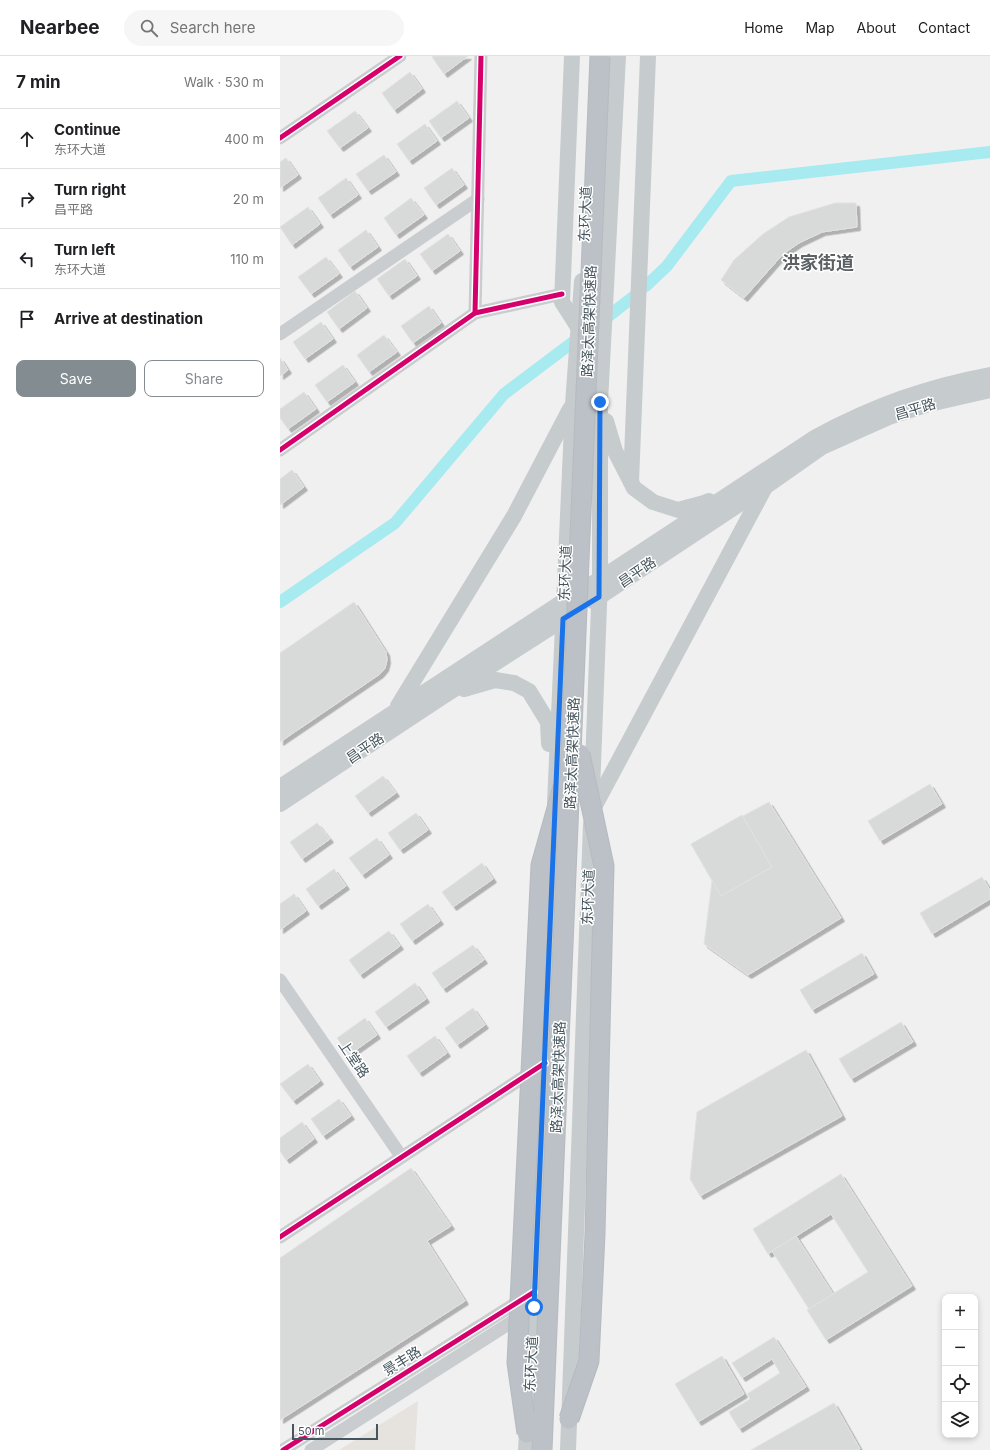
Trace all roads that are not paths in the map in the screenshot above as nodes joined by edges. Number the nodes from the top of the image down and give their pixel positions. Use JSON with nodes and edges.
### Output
{"nodes":[{"id":1,"x":400,"y":56,"type":"edge"},
{"id":2,"x":481,"y":56,"type":"edge"},
{"id":3,"x":572,"y":56,"type":"edge"},
{"id":4,"x":592,"y":56,"type":"edge"},
{"id":5,"x":600,"y":56,"type":"edge"},
{"id":6,"x":611,"y":56,"type":"edge"},
{"id":7,"x":618,"y":56,"type":"edge"},
{"id":8,"x":648,"y":56,"type":"edge"},
{"id":9,"x":280,"y":138,"type":"edge"},
{"id":10,"x":478,"y":198,"type":"junction"},
{"id":11,"x":562,"y":294,"type":"junction"},
{"id":12,"x":475,"y":313,"type":"junction"},
{"id":13,"x":578,"y":327,"type":"junction"},
{"id":14,"x":280,"y":334,"type":"edge"},
{"id":15,"x":990,"y":375,"type":"edge"},
{"id":16,"x":990,"y":390,"type":"edge"},
{"id":17,"x":600,"y":402,"type":"junction"},
{"id":18,"x":573,"y":404,"type":"junction"},
{"id":19,"x":280,"y":450,"type":"edge"},
{"id":20,"x":631,"y":482,"type":"junction"},
{"id":21,"x":760,"y":482,"type":"junction"},
{"id":22,"x":600,"y":579,"type":"junction"},
{"id":23,"x":599,"y":597,"type":"junction"},
{"id":24,"x":564,"y":601,"type":"junction"},
{"id":25,"x":563,"y":619,"type":"junction"},
{"id":26,"x":445,"y":695,"type":"junction"},
{"id":27,"x":396,"y":710,"type":"junction"},
{"id":28,"x":576,"y":756,"type":"junction"},
{"id":29,"x":280,"y":787,"type":"edge"},
{"id":30,"x":280,"y":804,"type":"edge"},
{"id":31,"x":591,"y":812,"type":"junction"},
{"id":32,"x":554,"y":815,"type":"junction"},
{"id":33,"x":280,"y":980,"type":"edge"},
{"id":34,"x":545,"y":1063,"type":"junction"},
{"id":35,"x":401,"y":1156,"type":"junction"},
{"id":36,"x":280,"y":1237,"type":"edge"},
{"id":37,"x":534,"y":1300,"type":"junction"},
{"id":38,"x":569,"y":1419,"type":"junction"},
{"id":39,"x":527,"y":1441,"type":"edge"},
{"id":40,"x":283,"y":1450,"type":"edge"},
{"id":41,"x":311,"y":1450,"type":"edge"},
{"id":42,"x":542,"y":1450,"type":"edge"},
{"id":43,"x":554,"y":1450,"type":"edge"},
{"id":44,"x":568,"y":1450,"type":"edge"}],
"edges":[{"from":1,"to":9,"type":"street"},
{"from":2,"to":10,"type":"street"},
{"from":3,"to":11,"type":"main road"},
{"from":4,"to":13,"type":"main road","name":"东环大道"},
{"from":5,"to":28,"type":"highway","name":"路泽太高架快速路","bridge":true},
{"from":6,"to":28,"type":"highway","name":"路泽太高架快速路"},
{"from":7,"to":17,"type":"main road","name":"东环大道"},
{"from":8,"to":20,"type":"main road"},
{"from":10,"to":12,"type":"street"},
{"from":10,"to":14,"type":"street"},
{"from":11,"to":12,"type":"street"},
{"from":11,"to":13,"type":"main road"},
{"from":12,"to":19,"type":"street"},
{"from":13,"to":18,"type":"main road","name":"东环大道"},
{"from":15,"to":21,"type":"main road","name":"昌平路"},
{"from":16,"to":21,"type":"main road","name":"昌平路"},
{"from":17,"to":20,"type":"main road"},
{"from":17,"to":22,"type":"main road","name":"东环大道"},
{"from":18,"to":24,"type":"main road","name":"东环大道"},
{"from":18,"to":27,"type":"main road"},
{"from":20,"to":21,"type":"main road"},
{"from":21,"to":22,"type":"main road","name":"昌平路"},
{"from":21,"to":23,"type":"main road","name":"昌平路"},
{"from":21,"to":31,"type":"main road"},
{"from":22,"to":23,"type":"main road","name":"东环大道"},
{"from":22,"to":24,"type":"main road","name":"昌平路"},
{"from":23,"to":25,"type":"main road","name":"昌平路"},
{"from":23,"to":31,"type":"main road","name":"东环大道"},
{"from":24,"to":25,"type":"main road","name":"东环大道"},
{"from":24,"to":27,"type":"main road","name":"昌平路"},
{"from":25,"to":26,"type":"main road","name":"昌平路"},
{"from":25,"to":32,"type":"main road","name":"东环大道"},
{"from":26,"to":30,"type":"main road","name":"昌平路"},
{"from":26,"to":32,"type":"main road"},
{"from":27,"to":29,"type":"main road","name":"昌平路"},
{"from":28,"to":38,"type":"highway","bridge":true},
{"from":28,"to":39,"type":"highway","bridge":true},
{"from":28,"to":42,"type":"highway","name":"路泽太高架快速路","bridge":true},
{"from":28,"to":43,"type":"highway","name":"路泽太高架快速路","bridge":true},
{"from":31,"to":38,"type":"main road","name":"东环大道"},
{"from":32,"to":34,"type":"main road","name":"东环大道"},
{"from":33,"to":35,"type":"street","name":"上堂路"},
{"from":34,"to":35,"type":"street"},
{"from":34,"to":37,"type":"main road","name":"东环大道"},
{"from":35,"to":36,"type":"street"},
{"from":37,"to":39,"type":"main road","name":"东环大道"},
{"from":37,"to":40,"type":"street","name":"景丰路"},
{"from":37,"to":41,"type":"street","name":"景丰路"},
{"from":38,"to":44,"type":"main road","name":"东环大道"}]}
